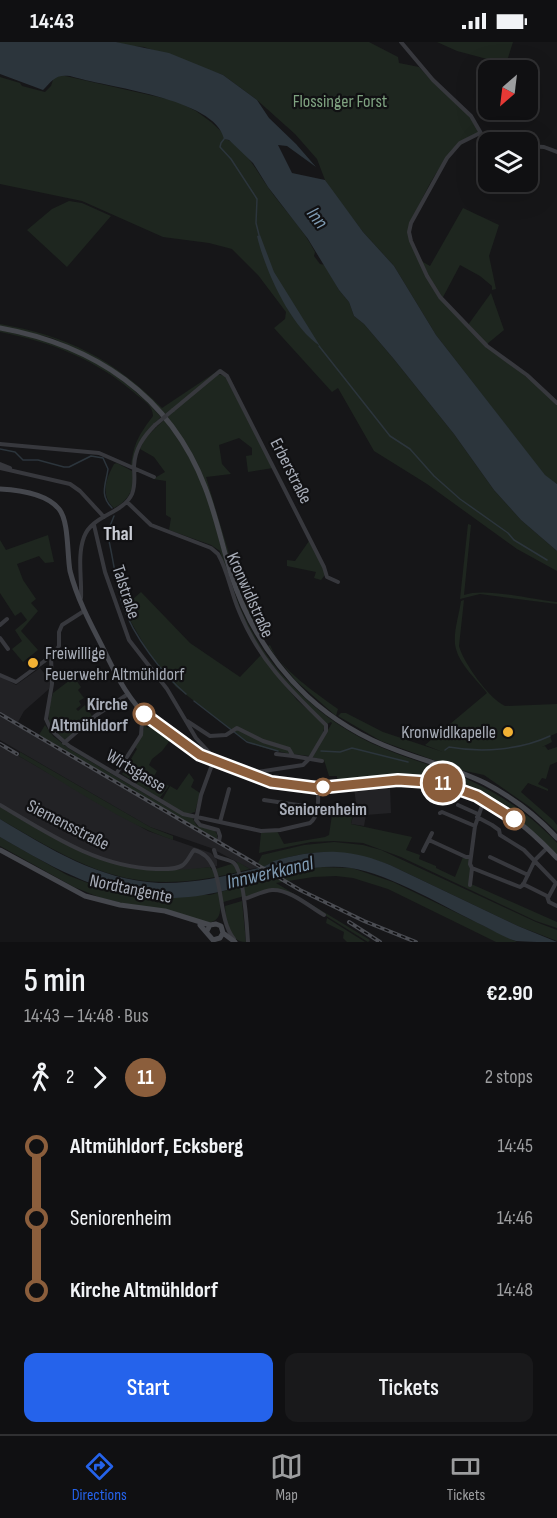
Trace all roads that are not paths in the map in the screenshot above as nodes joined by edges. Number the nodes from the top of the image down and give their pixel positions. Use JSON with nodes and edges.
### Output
{"nodes":[{"id":1,"x":401,"y":42,"type":"edge"},
{"id":2,"x":479,"y":132,"type":"edge"},
{"id":3,"x":478,"y":134,"type":"edge"},
{"id":4,"x":538,"y":147,"type":"edge"},
{"id":5,"x":557,"y":152,"type":"edge"},
{"id":6,"x":0,"y":328,"type":"edge"},
{"id":7,"x":557,"y":403,"type":"edge"},
{"id":8,"x":0,"y":444,"type":"edge"},
{"id":9,"x":0,"y":466,"type":"edge"},
{"id":10,"x":134,"y":470,"type":"junction"},
{"id":11,"x":154,"y":477,"type":"dead end"},
{"id":12,"x":0,"y":489,"type":"edge"},
{"id":13,"x":127,"y":502,"type":"junction"},
{"id":14,"x":104,"y":517,"type":"junction"},
{"id":15,"x":94,"y":525,"type":"junction"},
{"id":16,"x":338,"y":582,"type":"dead end"},
{"id":17,"x":79,"y":601,"type":"junction"},
{"id":18,"x":84,"y":611,"type":"junction"},
{"id":19,"x":7,"y":619,"type":"dead end"},
{"id":20,"x":1,"y":622,"type":"edge"},
{"id":21,"x":0,"y":638,"type":"edge"},
{"id":22,"x":8,"y":649,"type":"dead end"},
{"id":23,"x":51,"y":656,"type":"junction"},
{"id":24,"x":0,"y":675,"type":"edge"},
{"id":25,"x":128,"y":694,"type":"junction"},
{"id":26,"x":146,"y":717,"type":"junction"},
{"id":27,"x":186,"y":720,"type":"junction"},
{"id":28,"x":64,"y":743,"type":"junction"},
{"id":29,"x":276,"y":754,"type":"dead end"},
{"id":30,"x":293,"y":756,"type":"junction"},
{"id":31,"x":310,"y":758,"type":"junction"},
{"id":32,"x":322,"y":761,"type":"dead end"},
{"id":33,"x":213,"y":762,"type":"junction"},
{"id":34,"x":220,"y":764,"type":"junction"},
{"id":35,"x":116,"y":774,"type":"junction"},
{"id":36,"x":249,"y":774,"type":"junction"},
{"id":37,"x":318,"y":788,"type":"junction"},
{"id":38,"x":229,"y":789,"type":"dead end"},
{"id":39,"x":264,"y":800,"type":"dead end"},
{"id":40,"x":484,"y":800,"type":"junction"},
{"id":41,"x":0,"y":805,"type":"edge"},
{"id":42,"x":458,"y":805,"type":"dead end"},
{"id":43,"x":318,"y":808,"type":"junction"},
{"id":44,"x":440,"y":813,"type":"dead end"},
{"id":45,"x":196,"y":816,"type":"junction"},
{"id":46,"x":477,"y":816,"type":"junction"},
{"id":47,"x":220,"y":822,"type":"junction"},
{"id":48,"x":475,"y":826,"type":"junction"},
{"id":49,"x":432,"y":833,"type":"dead end"},
{"id":50,"x":557,"y":838,"type":"edge"},
{"id":51,"x":429,"y":840,"type":"junction"},
{"id":52,"x":219,"y":841,"type":"dead end"},
{"id":53,"x":547,"y":848,"type":"junction"},
{"id":54,"x":0,"y":850,"type":"edge"},
{"id":55,"x":214,"y":850,"type":"dead end"},
{"id":56,"x":423,"y":852,"type":"dead end"},
{"id":57,"x":471,"y":857,"type":"junction"},
{"id":58,"x":490,"y":857,"type":"dead end"},
{"id":59,"x":557,"y":858,"type":"edge"},
{"id":60,"x":535,"y":860,"type":"junction"},
{"id":61,"x":472,"y":868,"type":"junction"},
{"id":62,"x":528,"y":875,"type":"junction"},
{"id":63,"x":524,"y":884,"type":"junction"},
{"id":64,"x":556,"y":884,"type":"edge"},
{"id":65,"x":470,"y":885,"type":"dead end"},
{"id":66,"x":548,"y":898,"type":"junction"},
{"id":67,"x":244,"y":899,"type":"junction"},
{"id":68,"x":557,"y":906,"type":"edge"},
{"id":69,"x":223,"y":911,"type":"junction"},
{"id":70,"x":324,"y":915,"type":"dead end"},
{"id":71,"x":214,"y":926,"type":"junction"},
{"id":72,"x":222,"y":936,"type":"junction"},
{"id":73,"x":235,"y":942,"type":"edge"},
{"id":74,"x":248,"y":942,"type":"edge"}],
"edges":[{"from":1,"to":2,"type":"street"},
{"from":3,"to":7,"type":"street"},
{"from":4,"to":5,"type":"street"},
{"from":6,"to":50,"type":"main road"},
{"from":8,"to":10,"type":"street"},
{"from":9,"to":14,"type":"street"},
{"from":10,"to":11,"type":"street"},
{"from":10,"to":13,"type":"street"},
{"from":10,"to":16,"type":"street","name":"Erberstraße","bridge":true},
{"from":12,"to":17,"type":"main road"},
{"from":13,"to":14,"type":"street"},
{"from":13,"to":31,"type":"street","name":"Kronwidlstraße"},
{"from":14,"to":15,"type":"street"},
{"from":15,"to":17,"type":"street"},
{"from":15,"to":27,"type":"street","name":"Talstraße"},
{"from":17,"to":18,"type":"main road"},
{"from":18,"to":23,"type":"street","name":"Wirtsgasse"},
{"from":18,"to":25,"type":"main road"},
{"from":19,"to":20,"type":"street"},
{"from":21,"to":22,"type":"street"},
{"from":23,"to":24,"type":"street"},
{"from":23,"to":28,"type":"street","name":"Wirtsgasse"},
{"from":25,"to":26,"type":"main road"},
{"from":25,"to":28,"type":"street"},
{"from":26,"to":33,"type":"main road"},
{"from":26,"to":35,"type":"street"},
{"from":27,"to":30,"type":"street","name":"Talstraße"},
{"from":27,"to":34,"type":"street","name":"Talstraße"},
{"from":28,"to":35,"type":"street","name":"Wirtsgasse"},
{"from":29,"to":30,"type":"street","name":"Talstraße"},
{"from":30,"to":31,"type":"street","name":"Talstraße"},
{"from":31,"to":32,"type":"street","name":"Talstraße"},
{"from":31,"to":36,"type":"street"},
{"from":33,"to":34,"type":"main road"},
{"from":33,"to":45,"type":"street"},
{"from":34,"to":36,"type":"main road"},
{"from":35,"to":45,"type":"street","name":"Wirtsgasse"},
{"from":36,"to":37,"type":"main road"},
{"from":37,"to":40,"type":"main road"},
{"from":37,"to":43,"type":"street"},
{"from":38,"to":47,"type":"street"},
{"from":39,"to":43,"type":"street"},
{"from":40,"to":46,"type":"street"},
{"from":40,"to":53,"type":"main road"},
{"from":41,"to":69,"type":"street","name":"Siemensstraße"},
{"from":42,"to":46,"type":"street"},
{"from":43,"to":47,"type":"street","name":"Wirtsgasse"},
{"from":44,"to":48,"type":"street"},
{"from":45,"to":47,"type":"street","name":"Wirtsgasse"},
{"from":45,"to":52,"type":"street"},
{"from":46,"to":48,"type":"street"},
{"from":46,"to":60,"type":"street"},
{"from":48,"to":57,"type":"street"},
{"from":49,"to":51,"type":"street"},
{"from":51,"to":56,"type":"street"},
{"from":51,"to":57,"type":"street"},
{"from":53,"to":59,"type":"main road"},
{"from":53,"to":60,"type":"street"},
{"from":54,"to":71,"type":"main road","name":"Nordtangente"},
{"from":55,"to":67,"type":"street"},
{"from":57,"to":61,"type":"street"},
{"from":58,"to":62,"type":"street"},
{"from":60,"to":62,"type":"street"},
{"from":60,"to":64,"type":"street"},
{"from":61,"to":63,"type":"street"},
{"from":61,"to":65,"type":"street"},
{"from":62,"to":63,"type":"street"},
{"from":63,"to":66,"type":"street"},
{"from":64,"to":66,"type":"street"},
{"from":66,"to":68,"type":"street"},
{"from":67,"to":70,"type":"street"},
{"from":67,"to":74,"type":"street"},
{"from":69,"to":71,"type":"street"},
{"from":69,"to":73,"type":"street"},
{"from":71,"to":72,"type":"main road"},
{"from":71,"to":72,"type":"main road","name":"Nordtangente"},
{"from":72,"to":73,"type":"main road","name":"Nordtangente"}]}
